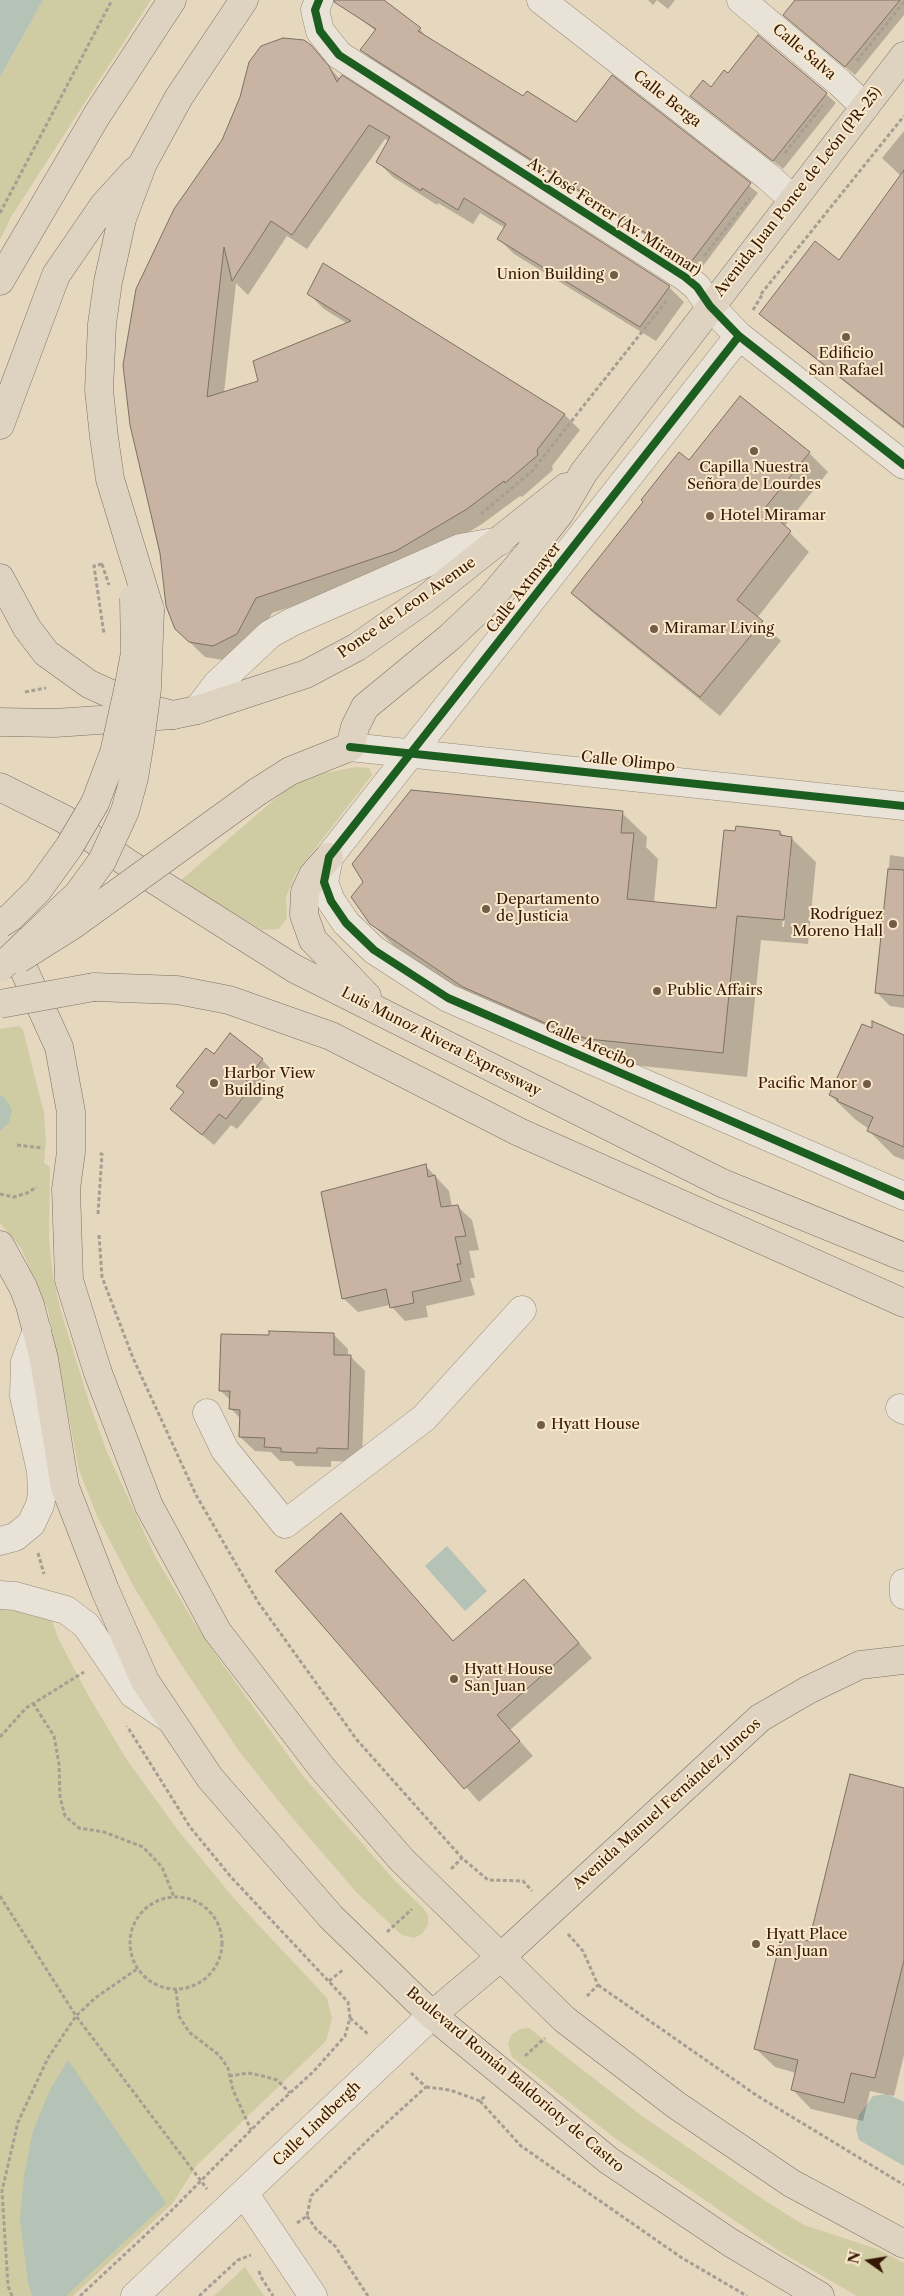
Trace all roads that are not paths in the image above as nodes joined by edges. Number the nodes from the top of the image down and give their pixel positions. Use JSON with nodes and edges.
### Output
{"nodes":[{"id":1,"x":172,"y":0,"type":"edge"},
{"id":2,"x":244,"y":0,"type":"edge"},
{"id":3,"x":318,"y":0,"type":"edge"},
{"id":4,"x":541,"y":0,"type":"edge"},
{"id":5,"x":741,"y":0,"type":"edge"},
{"id":6,"x":904,"y":56,"type":"edge"},
{"id":7,"x":864,"y":107,"type":"junction"},
{"id":8,"x":143,"y":163,"type":"junction"},
{"id":9,"x":793,"y":199,"type":"junction"},
{"id":10,"x":0,"y":281,"type":"edge"},
{"id":11,"x":710,"y":306,"type":"junction"},
{"id":12,"x":739,"y":336,"type":"junction"},
{"id":13,"x":0,"y":426,"type":"edge"},
{"id":14,"x":904,"y":465,"type":"edge"},
{"id":15,"x":584,"y":472,"type":"junction"},
{"id":16,"x":500,"y":541,"type":"junction"},
{"id":17,"x":0,"y":578,"type":"edge"},
{"id":18,"x":131,"y":599,"type":"junction"},
{"id":19,"x":185,"y":712,"type":"junction"},
{"id":20,"x":0,"y":722,"type":"edge"},
{"id":21,"x":350,"y":747,"type":"junction"},
{"id":22,"x":412,"y":753,"type":"junction"},
{"id":23,"x":0,"y":787,"type":"edge"},
{"id":24,"x":904,"y":806,"type":"edge"},
{"id":25,"x":329,"y":857,"type":"junction"},
{"id":26,"x":0,"y":925,"type":"edge"},
{"id":27,"x":0,"y":969,"type":"edge"},
{"id":28,"x":0,"y":1004,"type":"edge"},
{"id":29,"x":386,"y":1014,"type":"junction"},
{"id":30,"x":904,"y":1196,"type":"edge"},
{"id":31,"x":0,"y":1245,"type":"edge"},
{"id":32,"x":904,"y":1257,"type":"edge"},
{"id":33,"x":904,"y":1303,"type":"edge"},
{"id":34,"x":522,"y":1310,"type":"dead end"},
{"id":35,"x":37,"y":1330,"type":"junction"},
{"id":36,"x":207,"y":1413,"type":"dead end"},
{"id":37,"x":0,"y":1541,"type":"edge"},
{"id":38,"x":904,"y":1583,"type":"edge"},
{"id":39,"x":0,"y":1595,"type":"edge"},
{"id":40,"x":904,"y":1595,"type":"edge"},
{"id":41,"x":904,"y":1660,"type":"edge"},
{"id":42,"x":170,"y":1719,"type":"junction"},
{"id":43,"x":502,"y":1956,"type":"junction"},
{"id":44,"x":432,"y":2014,"type":"junction"},
{"id":45,"x":235,"y":2202,"type":"junction"},
{"id":46,"x":904,"y":2244,"type":"edge"},
{"id":47,"x":135,"y":2296,"type":"edge"},
{"id":48,"x":313,"y":2296,"type":"edge"},
{"id":49,"x":820,"y":2296,"type":"edge"}],
"edges":[{"from":1,"to":10,"type":"main road"},
{"from":2,"to":8,"type":"main road"},
{"from":3,"to":11,"type":"street","name":"Av. José Ferrer (Av. Miramar)"},
{"from":4,"to":9,"type":"street","name":"Calle Berga"},
{"from":5,"to":7,"type":"street","name":"Calle Salva"},
{"from":6,"to":7,"type":"main road","name":"Avenida Juan Ponce de León (PR-25)"},
{"from":7,"to":9,"type":"main road","name":"Avenida Juan Ponce de León (PR-25)"},
{"from":8,"to":13,"type":"main road"},
{"from":8,"to":18,"type":"main road"},
{"from":9,"to":11,"type":"main road","name":"Avenida Juan Ponce de León (PR-25)"},
{"from":11,"to":12,"type":"street","name":"Av. José Ferrer (Av. Miramar)"},
{"from":11,"to":15,"type":"main road","name":"Avenida Juan Ponce de León (PR-25)"},
{"from":12,"to":14,"type":"street","name":"Av. José Ferrer (Av. Miramar)"},
{"from":12,"to":22,"type":"street","name":"Calle Axtmayer"},
{"from":15,"to":16,"type":"main road","name":"Ponce de Leon Avenue"},
{"from":15,"to":21,"type":"main road"},
{"from":16,"to":19,"type":"main road","name":"Ponce de Leon Avenue"},
{"from":16,"to":19,"type":"street"},
{"from":17,"to":19,"type":"main road"},
{"from":18,"to":26,"type":"main road","bridge":true},
{"from":18,"to":27,"type":"main road","bridge":true},
{"from":19,"to":20,"type":"main road","name":"Ponce de Leon Avenue"},
{"from":21,"to":22,"type":"street","name":"Calle Olimpo"},
{"from":21,"to":27,"type":"main road","bridge":true},
{"from":22,"to":24,"type":"street","name":"Calle Olimpo"},
{"from":22,"to":25,"type":"street","name":"Calle Axtmayer"},
{"from":23,"to":29,"type":"main road","name":"Luis Munoz Rivera Expressway"},
{"from":25,"to":29,"type":"main road"},
{"from":25,"to":30,"type":"street","name":"Calle Arecibo"},
{"from":26,"to":43,"type":"main road"},
{"from":28,"to":33,"type":"main road","bridge":true},
{"from":29,"to":32,"type":"main road","name":"Luis Munoz Rivera Expressway"},
{"from":31,"to":35,"type":"main road","name":"Boulevard Román Baldorioty de Castro"},
{"from":34,"to":36,"type":"street"},
{"from":35,"to":37,"type":"street"},
{"from":35,"to":42,"type":"main road","name":"Boulevard Román Baldorioty de Castro"},
{"from":38,"to":40,"type":"street"},
{"from":39,"to":42,"type":"street"},
{"from":41,"to":43,"type":"main road","name":"Avenida Manuel Fernández Juncos"},
{"from":42,"to":44,"type":"main road","name":"Boulevard Román Baldorioty de Castro"},
{"from":43,"to":44,"type":"main road","name":"Calle Lindbergh"},
{"from":43,"to":46,"type":"main road"},
{"from":44,"to":45,"type":"street","name":"Calle Lindbergh"},
{"from":44,"to":49,"type":"main road","name":"Boulevard Román Baldorioty de Castro"},
{"from":45,"to":47,"type":"street","name":"Calle Lindbergh"},
{"from":45,"to":48,"type":"street"}]}
